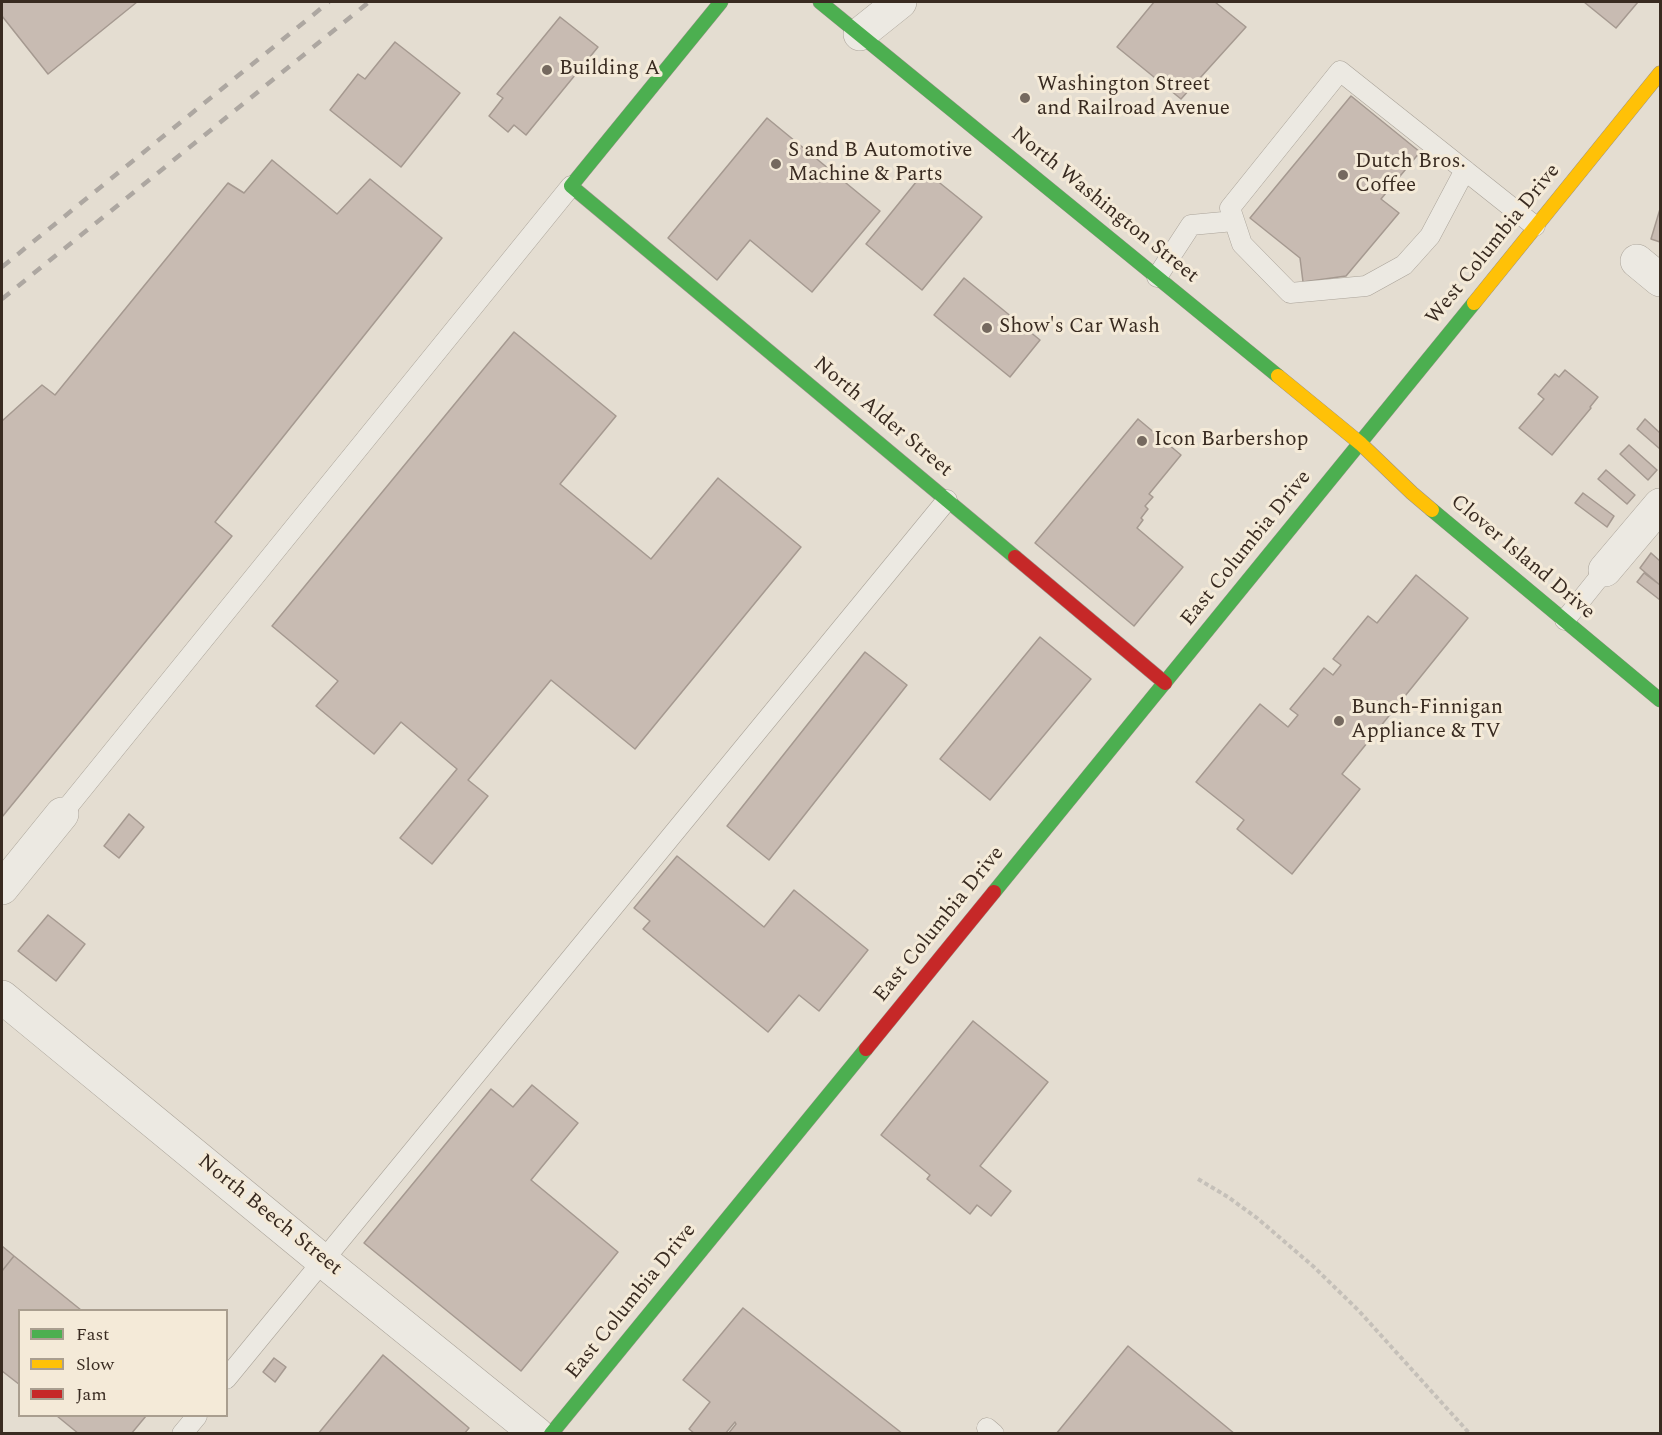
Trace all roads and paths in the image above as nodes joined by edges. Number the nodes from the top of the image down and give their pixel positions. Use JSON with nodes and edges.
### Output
{"nodes":[{"id":1,"x":721,"y":2,"type":"edge"},
{"id":2,"x":820,"y":2,"type":"edge"},
{"id":3,"x":900,"y":2,"type":"edge"},
{"id":4,"x":860,"y":34,"type":"junction"},
{"id":5,"x":1660,"y":73,"type":"edge"},
{"id":6,"x":1465,"y":170,"type":"junction"},
{"id":7,"x":572,"y":186,"type":"junction"},
{"id":8,"x":1234,"y":221,"type":"junction"},
{"id":9,"x":1535,"y":226,"type":"junction"},
{"id":10,"x":1156,"y":277,"type":"junction"},
{"id":11,"x":1361,"y":444,"type":"junction"},
{"id":12,"x":947,"y":500,"type":"junction"},
{"id":13,"x":1660,"y":505,"type":"edge"},
{"id":14,"x":1605,"y":570,"type":"joint"},
{"id":15,"x":1565,"y":620,"type":"junction"},
{"id":16,"x":1165,"y":683,"type":"junction"},
{"id":17,"x":1660,"y":700,"type":"edge"},
{"id":18,"x":62,"y":814,"type":"joint"},
{"id":19,"x":2,"y":888,"type":"edge"},
{"id":20,"x":2,"y":998,"type":"edge"},
{"id":21,"x":1198,"y":1179,"type":"dead end"},
{"id":22,"x":323,"y":1261,"type":"junction"},
{"id":23,"x":228,"y":1377,"type":"edge"},
{"id":24,"x":196,"y":1417,"type":"edge"},
{"id":25,"x":182,"y":1434,"type":"edge"},
{"id":26,"x":537,"y":1434,"type":"edge"},
{"id":27,"x":551,"y":1434,"type":"edge"},
{"id":28,"x":1470,"y":1434,"type":"edge"}],
"edges":[{"from":1,"to":7,"type":"main road"},
{"from":2,"to":4,"type":"main road","name":"North Washington Street"},
{"from":3,"to":4,"type":"street"},
{"from":4,"to":10,"type":"main road","name":"North Washington Street"},
{"from":5,"to":9,"type":"main road","name":"West Columbia Drive"},
{"from":6,"to":8,"type":"lane"},
{"from":6,"to":8,"type":"lane"},
{"from":6,"to":9,"type":"lane"},
{"from":7,"to":12,"type":"main road","name":"North Alder Street"},
{"from":7,"to":18,"type":"lane"},
{"from":8,"to":10,"type":"lane"},
{"from":9,"to":11,"type":"main road","name":"West Columbia Drive"},
{"from":10,"to":11,"type":"main road","name":"North Washington Street"},
{"from":11,"to":15,"type":"main road","name":"Clover Island Drive"},
{"from":11,"to":16,"type":"main road","name":"East Columbia Drive"},
{"from":12,"to":16,"type":"main road","name":"North Alder Street"},
{"from":12,"to":22,"type":"lane"},
{"from":13,"to":14,"type":"street"},
{"from":14,"to":15,"type":"lane"},
{"from":15,"to":17,"type":"main road","name":"Clover Island Drive"},
{"from":16,"to":27,"type":"main road","name":"East Columbia Drive"},
{"from":18,"to":19,"type":"street"},
{"from":20,"to":22,"type":"street","name":"North Beech Street"},
{"from":21,"to":28,"type":"path"},
{"from":22,"to":23,"type":"lane"},
{"from":22,"to":26,"type":"street","name":"North Beech Street"},
{"from":24,"to":25,"type":"lane"}]}
